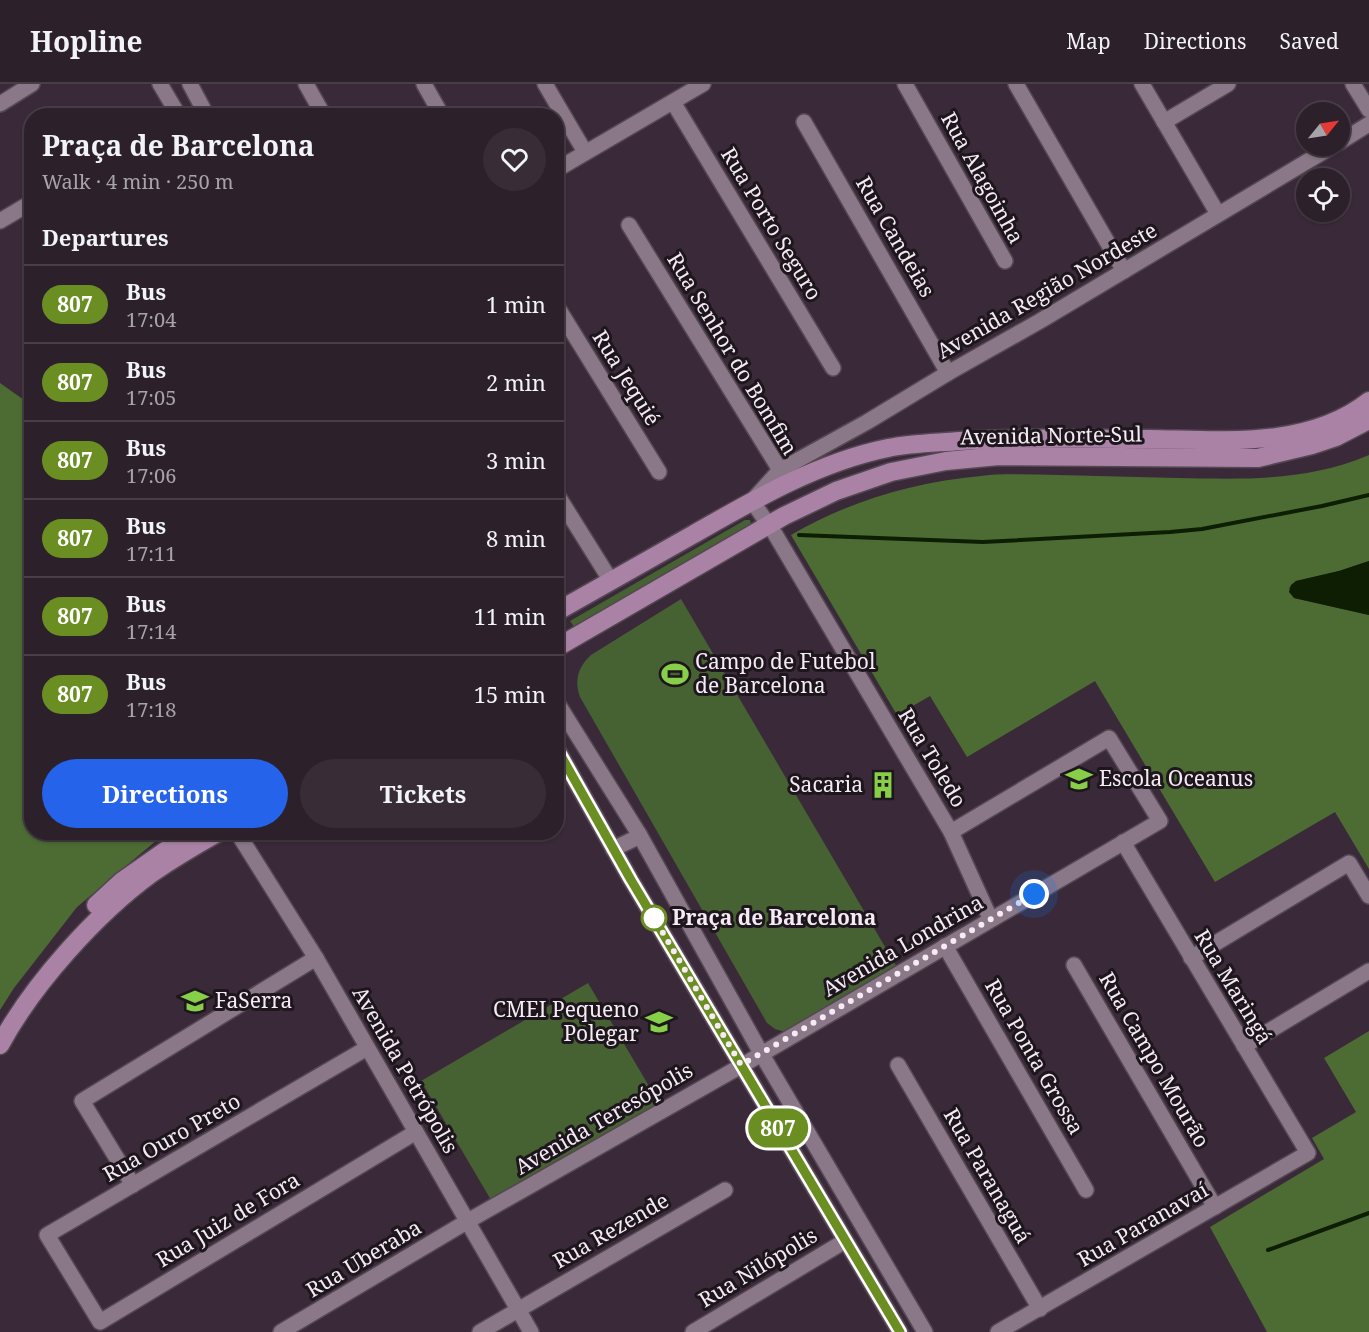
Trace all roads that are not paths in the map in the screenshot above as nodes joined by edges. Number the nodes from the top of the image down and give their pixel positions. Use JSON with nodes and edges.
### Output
{"nodes":[{"id":1,"x":33,"y":84,"type":"edge"},
{"id":2,"x":160,"y":84,"type":"edge"},
{"id":3,"x":190,"y":84,"type":"edge"},
{"id":4,"x":306,"y":84,"type":"edge"},
{"id":5,"x":424,"y":84,"type":"edge"},
{"id":6,"x":545,"y":84,"type":"edge"},
{"id":7,"x":703,"y":84,"type":"edge"},
{"id":8,"x":905,"y":84,"type":"edge"},
{"id":9,"x":1016,"y":84,"type":"edge"},
{"id":10,"x":1142,"y":84,"type":"edge"},
{"id":11,"x":1228,"y":84,"type":"edge"},
{"id":12,"x":1353,"y":84,"type":"edge"},
{"id":13,"x":673,"y":102,"type":"junction"},
{"id":14,"x":0,"y":104,"type":"edge"},
{"id":15,"x":174,"y":108,"type":"edge"},
{"id":16,"x":203,"y":108,"type":"edge"},
{"id":17,"x":320,"y":108,"type":"edge"},
{"id":18,"x":438,"y":108,"type":"edge"},
{"id":19,"x":559,"y":108,"type":"edge"},
{"id":20,"x":1369,"y":110,"type":"edge"},
{"id":21,"x":564,"y":116,"type":"edge"},
{"id":22,"x":804,"y":122,"type":"dead end"},
{"id":23,"x":1164,"y":122,"type":"junction"},
{"id":24,"x":1369,"y":124,"type":"edge"},
{"id":25,"x":1350,"y":136,"type":"edge"},
{"id":26,"x":585,"y":152,"type":"junction"},
{"id":27,"x":1316,"y":156,"type":"edge"},
{"id":28,"x":564,"y":165,"type":"edge"},
{"id":29,"x":24,"y":207,"type":"edge"},
{"id":30,"x":1218,"y":214,"type":"junction"},
{"id":31,"x":0,"y":221,"type":"edge"},
{"id":32,"x":629,"y":225,"type":"dead end"},
{"id":33,"x":1005,"y":261,"type":"dead end"},
{"id":34,"x":1124,"y":271,"type":"junction"},
{"id":35,"x":564,"y":318,"type":"edge"},
{"id":36,"x":833,"y":368,"type":"dead end"},
{"id":37,"x":948,"y":373,"type":"junction"},
{"id":38,"x":1369,"y":401,"type":"edge"},
{"id":39,"x":1369,"y":420,"type":"edge"},
{"id":40,"x":780,"y":470,"type":"junction"},
{"id":41,"x":660,"y":472,"type":"dead end"},
{"id":42,"x":752,"y":501,"type":"junction"},
{"id":43,"x":564,"y":507,"type":"edge"},
{"id":44,"x":769,"y":525,"type":"junction"},
{"id":45,"x":611,"y":581,"type":"junction"},
{"id":46,"x":564,"y":607,"type":"edge"},
{"id":47,"x":564,"y":645,"type":"edge"},
{"id":48,"x":564,"y":713,"type":"edge"},
{"id":49,"x":564,"y":761,"type":"edge"},
{"id":50,"x":615,"y":794,"type":"junction"},
{"id":51,"x":590,"y":808,"type":"junction"},
{"id":52,"x":951,"y":832,"type":"junction"},
{"id":53,"x":639,"y":834,"type":"junction"},
{"id":54,"x":181,"y":840,"type":"edge"},
{"id":55,"x":205,"y":840,"type":"edge"},
{"id":56,"x":242,"y":840,"type":"edge"},
{"id":57,"x":1123,"y":842,"type":"junction"},
{"id":58,"x":613,"y":849,"type":"junction"},
{"id":59,"x":1369,"y":896,"type":"edge"},
{"id":60,"x":990,"y":918,"type":"junction"},
{"id":61,"x":945,"y":946,"type":"junction"},
{"id":62,"x":316,"y":958,"type":"junction"},
{"id":63,"x":1191,"y":958,"type":"junction"},
{"id":64,"x":1074,"y":965,"type":"dead end"},
{"id":65,"x":1369,"y":971,"type":"edge"},
{"id":66,"x":0,"y":1022,"type":"edge"},
{"id":67,"x":0,"y":1046,"type":"edge"},
{"id":68,"x":1244,"y":1046,"type":"junction"},
{"id":69,"x":368,"y":1048,"type":"junction"},
{"id":70,"x":761,"y":1053,"type":"junction"},
{"id":71,"x":741,"y":1065,"type":"junction"},
{"id":72,"x":898,"y":1065,"type":"dead end"},
{"id":73,"x":416,"y":1132,"type":"junction"},
{"id":74,"x":1308,"y":1153,"type":"joint"},
{"id":75,"x":133,"y":1185,"type":"junction"},
{"id":76,"x":725,"y":1190,"type":"dead end"},
{"id":77,"x":1086,"y":1190,"type":"dead end"},
{"id":78,"x":1215,"y":1207,"type":"junction"},
{"id":79,"x":468,"y":1221,"type":"junction"},
{"id":80,"x":845,"y":1241,"type":"junction"},
{"id":81,"x":75,"y":1284,"type":"joint"},
{"id":82,"x":518,"y":1309,"type":"junction"},
{"id":83,"x":1040,"y":1309,"type":"junction"},
{"id":84,"x":281,"y":1332,"type":"edge"},
{"id":85,"x":480,"y":1332,"type":"edge"},
{"id":86,"x":531,"y":1332,"type":"edge"},
{"id":87,"x":693,"y":1332,"type":"edge"},
{"id":88,"x":900,"y":1332,"type":"edge"},
{"id":89,"x":925,"y":1332,"type":"edge"},
{"id":90,"x":998,"y":1332,"type":"edge"}],
"edges":[{"from":1,"to":14,"type":"street"},
{"from":2,"to":15,"type":"street"},
{"from":3,"to":16,"type":"street"},
{"from":4,"to":17,"type":"street"},
{"from":5,"to":18,"type":"street"},
{"from":6,"to":19,"type":"street"},
{"from":7,"to":13,"type":"street"},
{"from":8,"to":33,"type":"street","name":"Rua Alagoinha"},
{"from":9,"to":34,"type":"street"},
{"from":10,"to":23,"type":"street"},
{"from":11,"to":23,"type":"street"},
{"from":12,"to":20,"type":"street"},
{"from":13,"to":26,"type":"street"},
{"from":13,"to":36,"type":"street","name":"Rua Porto Seguro"},
{"from":21,"to":26,"type":"street"},
{"from":22,"to":37,"type":"street","name":"Rua Candeias"},
{"from":23,"to":30,"type":"street"},
{"from":24,"to":25,"type":"street"},
{"from":26,"to":28,"type":"street"},
{"from":27,"to":30,"type":"street","name":"Avenida Região Nordeste"},
{"from":29,"to":31,"type":"street"},
{"from":30,"to":34,"type":"street","name":"Avenida Região Nordeste"},
{"from":32,"to":40,"type":"street","name":"Rua Senhor do Bomfim"},
{"from":34,"to":37,"type":"street","name":"Avenida Região Nordeste"},
{"from":35,"to":41,"type":"street","name":"Rua Jequié"},
{"from":37,"to":40,"type":"street","name":"Avenida Região Nordeste"},
{"from":38,"to":42,"type":"main road","name":"Avenida Norte-Sul"},
{"from":39,"to":44,"type":"main road","name":"Avenida Norte-Sul"},
{"from":40,"to":42,"type":"street","name":"Rua Senhor do Bomfim"},
{"from":42,"to":44,"type":"street","name":"Rua Toledo"},
{"from":42,"to":45,"type":"main road","name":"Avenida Norte-Sul"},
{"from":43,"to":45,"type":"street"},
{"from":44,"to":47,"type":"main road","name":"Avenida Norte-Sul"},
{"from":44,"to":52,"type":"street","name":"Rua Toledo"},
{"from":45,"to":46,"type":"main road","name":"Avenida Norte-Sul"},
{"from":48,"to":50,"type":"street"},
{"from":49,"to":51,"type":"street"},
{"from":50,"to":51,"type":"street"},
{"from":50,"to":53,"type":"street"},
{"from":51,"to":58,"type":"street"},
{"from":52,"to":57,"type":"street","name":"Avenida Londrina"},
{"from":52,"to":60,"type":"street","name":"Rua Toledo"},
{"from":53,"to":58,"type":"street"},
{"from":53,"to":70,"type":"street"},
{"from":54,"to":66,"type":"main road"},
{"from":55,"to":67,"type":"main road"},
{"from":56,"to":62,"type":"street","name":"Avenida Petrópolis"},
{"from":57,"to":60,"type":"street","name":"Avenida Londrina"},
{"from":57,"to":63,"type":"street","name":"Rua Maringá"},
{"from":58,"to":71,"type":"street"},
{"from":59,"to":63,"type":"street"},
{"from":60,"to":61,"type":"street","name":"Avenida Londrina"},
{"from":61,"to":70,"type":"street","name":"Avenida Londrina"},
{"from":61,"to":77,"type":"street","name":"Rua Ponta Grossa"},
{"from":62,"to":69,"type":"street","name":"Avenida Petrópolis"},
{"from":62,"to":75,"type":"street"},
{"from":63,"to":68,"type":"street","name":"Rua Maringá"},
{"from":64,"to":78,"type":"street","name":"Rua Campo Mourão"},
{"from":65,"to":68,"type":"street"},
{"from":68,"to":74,"type":"street","name":"Rua Maringá"},
{"from":69,"to":73,"type":"street","name":"Avenida Petrópolis"},
{"from":69,"to":75,"type":"street","name":"Rua Ouro Preto"},
{"from":70,"to":71,"type":"street","name":"Avenida Teresópolis"},
{"from":70,"to":89,"type":"street"},
{"from":71,"to":79,"type":"street","name":"Avenida Teresópolis"},
{"from":71,"to":80,"type":"street"},
{"from":72,"to":83,"type":"street","name":"Rua Paranaguá"},
{"from":73,"to":79,"type":"street","name":"Avenida Petrópolis"},
{"from":73,"to":81,"type":"street","name":"Rua Juiz de Fora"},
{"from":74,"to":78,"type":"street","name":"Rua Paranavaí"},
{"from":75,"to":81,"type":"street","name":"Rua Ouro Preto"},
{"from":76,"to":82,"type":"street","name":"Rua Rezende"},
{"from":78,"to":83,"type":"street","name":"Rua Paranavaí"},
{"from":79,"to":82,"type":"street","name":"Avenida Petrópolis"},
{"from":79,"to":84,"type":"street","name":"Rua Uberaba"},
{"from":80,"to":87,"type":"street","name":"Rua Nilópolis"},
{"from":80,"to":88,"type":"street"},
{"from":82,"to":85,"type":"street","name":"Rua Rezende"},
{"from":82,"to":86,"type":"street","name":"Avenida Petrópolis"},
{"from":83,"to":90,"type":"street","name":"Rua Paranavaí"}]}
